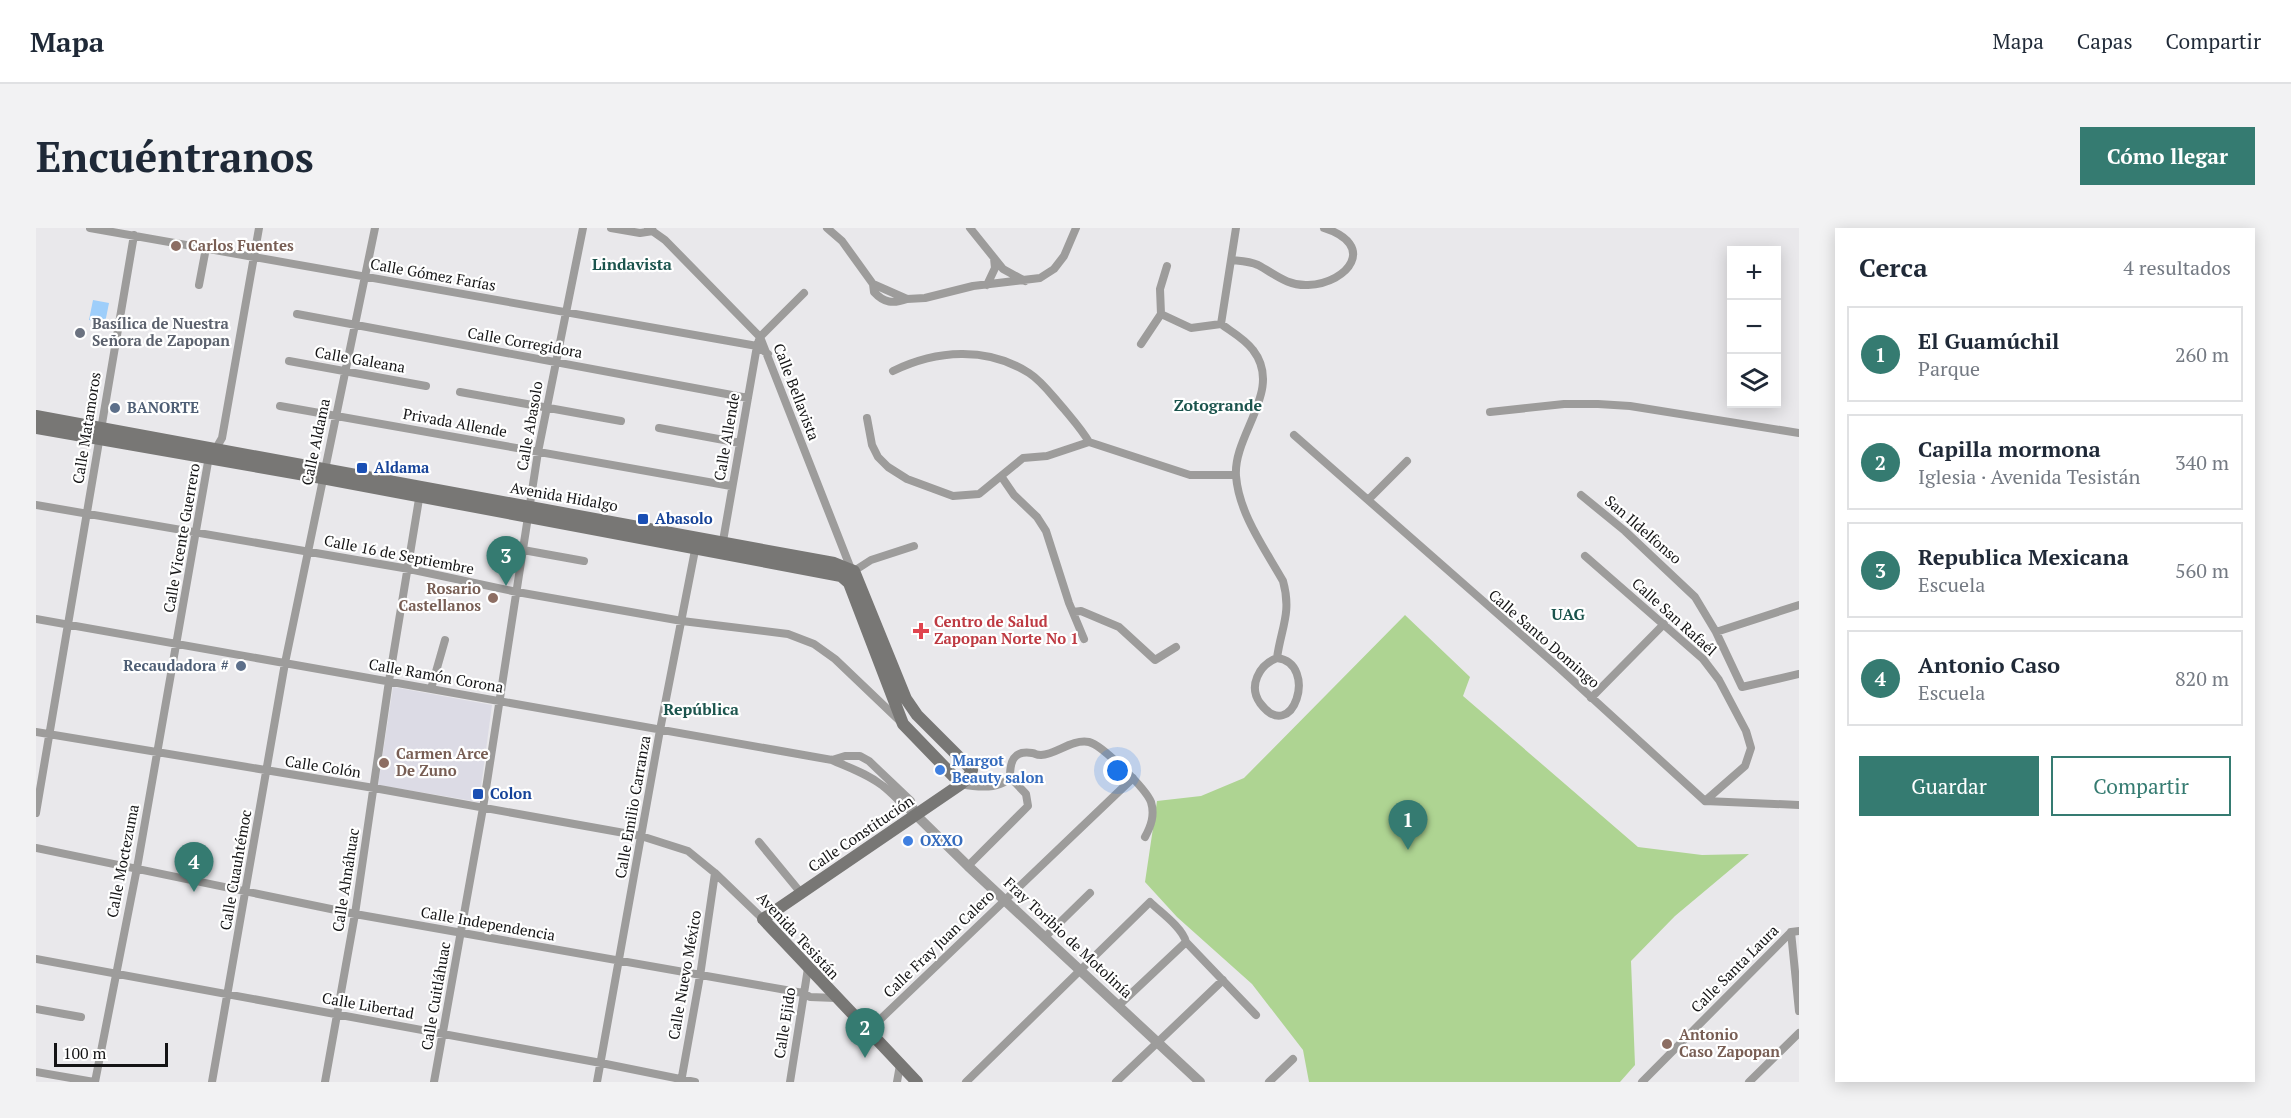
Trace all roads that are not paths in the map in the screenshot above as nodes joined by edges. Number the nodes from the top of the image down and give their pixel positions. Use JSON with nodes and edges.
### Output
{"nodes":[{"id":1,"x":90,"y":228,"type":"edge"},
{"id":2,"x":260,"y":228,"type":"edge"},
{"id":3,"x":375,"y":228,"type":"edge"},
{"id":4,"x":583,"y":228,"type":"edge"},
{"id":5,"x":611,"y":228,"type":"edge"},
{"id":6,"x":827,"y":228,"type":"edge"},
{"id":7,"x":970,"y":228,"type":"edge"},
{"id":8,"x":1076,"y":228,"type":"edge"},
{"id":9,"x":1236,"y":228,"type":"edge"},
{"id":10,"x":1324,"y":228,"type":"edge"},
{"id":11,"x":651,"y":230,"type":"edge"},
{"id":12,"x":134,"y":236,"type":"junction"},
{"id":13,"x":206,"y":248,"type":"junction"},
{"id":14,"x":254,"y":257,"type":"junction"},
{"id":15,"x":994,"y":258,"type":"junction"},
{"id":16,"x":1231,"y":260,"type":"junction"},
{"id":17,"x":1167,"y":266,"type":"dead end"},
{"id":18,"x":366,"y":276,"type":"junction"},
{"id":19,"x":1024,"y":281,"type":"junction"},
{"id":20,"x":199,"y":285,"type":"dead end"},
{"id":21,"x":987,"y":285,"type":"junction"},
{"id":22,"x":804,"y":293,"type":"dead end"},
{"id":23,"x":567,"y":313,"type":"junction"},
{"id":24,"x":297,"y":314,"type":"dead end"},
{"id":25,"x":1161,"y":314,"type":"junction"},
{"id":26,"x":1221,"y":324,"type":"junction"},
{"id":27,"x":355,"y":325,"type":"junction"},
{"id":28,"x":759,"y":342,"type":"junction"},
{"id":29,"x":1141,"y":344,"type":"dead end"},
{"id":30,"x":289,"y":361,"type":"dead end"},
{"id":31,"x":555,"y":362,"type":"junction"},
{"id":32,"x":345,"y":371,"type":"junction"},
{"id":33,"x":893,"y":371,"type":"dead end"},
{"id":34,"x":426,"y":386,"type":"dead end"},
{"id":35,"x":460,"y":392,"type":"dead end"},
{"id":36,"x":748,"y":398,"type":"junction"},
{"id":37,"x":280,"y":406,"type":"dead end"},
{"id":38,"x":546,"y":408,"type":"junction"},
{"id":39,"x":1490,"y":412,"type":"dead end"},
{"id":40,"x":36,"y":416,"type":"edge"},
{"id":41,"x":336,"y":416,"type":"junction"},
{"id":42,"x":867,"y":418,"type":"dead end"},
{"id":43,"x":621,"y":422,"type":"dead end"},
{"id":44,"x":36,"y":428,"type":"edge"},
{"id":45,"x":659,"y":428,"type":"dead end"},
{"id":46,"x":99,"y":433,"type":"junction"},
{"id":47,"x":1799,"y":434,"type":"edge"},
{"id":48,"x":1294,"y":435,"type":"dead end"},
{"id":49,"x":1089,"y":442,"type":"junction"},
{"id":50,"x":740,"y":443,"type":"junction"},
{"id":51,"x":538,"y":452,"type":"junction"},
{"id":52,"x":213,"y":453,"type":"junction"},
{"id":53,"x":1407,"y":461,"type":"dead end"},
{"id":54,"x":323,"y":473,"type":"junction"},
{"id":55,"x":1236,"y":475,"type":"junction"},
{"id":56,"x":1001,"y":476,"type":"junction"},
{"id":57,"x":732,"y":486,"type":"junction"},
{"id":58,"x":420,"y":491,"type":"junction"},
{"id":59,"x":1581,"y":495,"type":"dead end"},
{"id":60,"x":1368,"y":500,"type":"junction"},
{"id":61,"x":36,"y":505,"type":"edge"},
{"id":62,"x":529,"y":511,"type":"junction"},
{"id":63,"x":86,"y":514,"type":"junction"},
{"id":64,"x":197,"y":533,"type":"junction"},
{"id":65,"x":723,"y":541,"type":"junction"},
{"id":66,"x":696,"y":542,"type":"junction"},
{"id":67,"x":914,"y":546,"type":"dead end"},
{"id":68,"x":523,"y":550,"type":"junction"},
{"id":69,"x":307,"y":552,"type":"junction"},
{"id":70,"x":1585,"y":556,"type":"dead end"},
{"id":71,"x":584,"y":561,"type":"dead end"},
{"id":72,"x":797,"y":561,"type":"junction"},
{"id":73,"x":409,"y":569,"type":"junction"},
{"id":74,"x":852,"y":570,"type":"junction"},
{"id":75,"x":517,"y":592,"type":"junction"},
{"id":76,"x":1799,"y":604,"type":"edge"},
{"id":77,"x":1073,"y":612,"type":"junction"},
{"id":78,"x":36,"y":619,"type":"edge"},
{"id":79,"x":682,"y":621,"type":"junction"},
{"id":80,"x":67,"y":624,"type":"junction"},
{"id":81,"x":1664,"y":624,"type":"junction"},
{"id":82,"x":1716,"y":632,"type":"junction"},
{"id":83,"x":1084,"y":639,"type":"dead end"},
{"id":84,"x":445,"y":640,"type":"dead end"},
{"id":85,"x":176,"y":644,"type":"junction"},
{"id":86,"x":1176,"y":647,"type":"dead end"},
{"id":87,"x":1277,"y":658,"type":"junction"},
{"id":88,"x":285,"y":663,"type":"junction"},
{"id":89,"x":1799,"y":674,"type":"edge"},
{"id":90,"x":389,"y":681,"type":"junction"},
{"id":91,"x":431,"y":689,"type":"junction"},
{"id":92,"x":1591,"y":698,"type":"junction"},
{"id":93,"x":499,"y":701,"type":"junction"},
{"id":94,"x":903,"y":724,"type":"junction"},
{"id":95,"x":660,"y":730,"type":"junction"},
{"id":96,"x":36,"y":732,"type":"edge"},
{"id":97,"x":49,"y":734,"type":"junction"},
{"id":98,"x":157,"y":754,"type":"junction"},
{"id":99,"x":832,"y":760,"type":"junction"},
{"id":100,"x":972,"y":770,"type":"junction"},
{"id":101,"x":266,"y":772,"type":"junction"},
{"id":102,"x":1010,"y":777,"type":"junction"},
{"id":103,"x":1133,"y":778,"type":"junction"},
{"id":104,"x":961,"y":784,"type":"junction"},
{"id":105,"x":988,"y":785,"type":"junction"},
{"id":106,"x":374,"y":788,"type":"junction"},
{"id":107,"x":1705,"y":801,"type":"junction"},
{"id":108,"x":1799,"y":805,"type":"edge"},
{"id":109,"x":483,"y":808,"type":"junction"},
{"id":110,"x":36,"y":813,"type":"edge"},
{"id":111,"x":916,"y":815,"type":"junction"},
{"id":112,"x":641,"y":836,"type":"junction"},
{"id":113,"x":1145,"y":837,"type":"dead end"},
{"id":114,"x":759,"y":842,"type":"dead end"},
{"id":115,"x":36,"y":848,"type":"edge"},
{"id":116,"x":968,"y":866,"type":"junction"},
{"id":117,"x":137,"y":868,"type":"junction"},
{"id":118,"x":716,"y":873,"type":"junction"},
{"id":119,"x":801,"y":892,"type":"junction"},
{"id":120,"x":246,"y":893,"type":"junction"},
{"id":121,"x":1090,"y":893,"type":"dead end"},
{"id":122,"x":1005,"y":900,"type":"junction"},
{"id":123,"x":355,"y":914,"type":"junction"},
{"id":124,"x":763,"y":919,"type":"junction"},
{"id":125,"x":1795,"y":931,"type":"edge"},
{"id":126,"x":462,"y":932,"type":"junction"},
{"id":127,"x":1045,"y":938,"type":"junction"},
{"id":128,"x":1186,"y":942,"type":"junction"},
{"id":129,"x":36,"y":959,"type":"edge"},
{"id":130,"x":619,"y":961,"type":"junction"},
{"id":131,"x":808,"y":968,"type":"junction"},
{"id":132,"x":1080,"y":970,"type":"junction"},
{"id":133,"x":115,"y":974,"type":"junction"},
{"id":134,"x":700,"y":976,"type":"junction"},
{"id":135,"x":1223,"y":980,"type":"junction"},
{"id":136,"x":803,"y":993,"type":"junction"},
{"id":137,"x":228,"y":994,"type":"junction"},
{"id":138,"x":836,"y":998,"type":"junction"},
{"id":139,"x":1118,"y":1006,"type":"junction"},
{"id":140,"x":36,"y":1009,"type":"edge"},
{"id":141,"x":1799,"y":1011,"type":"edge"},
{"id":142,"x":337,"y":1014,"type":"junction"},
{"id":143,"x":1256,"y":1015,"type":"dead end"},
{"id":144,"x":81,"y":1017,"type":"dead end"},
{"id":145,"x":867,"y":1032,"type":"junction"},
{"id":146,"x":1799,"y":1033,"type":"edge"},
{"id":147,"x":443,"y":1034,"type":"junction"},
{"id":148,"x":1157,"y":1043,"type":"junction"},
{"id":149,"x":1293,"y":1059,"type":"dead end"},
{"id":150,"x":601,"y":1063,"type":"junction"},
{"id":151,"x":900,"y":1065,"type":"junction"},
{"id":152,"x":36,"y":1072,"type":"edge"},
{"id":153,"x":681,"y":1081,"type":"edge"},
{"id":154,"x":95,"y":1082,"type":"edge"},
{"id":155,"x":212,"y":1082,"type":"edge"},
{"id":156,"x":325,"y":1082,"type":"edge"},
{"id":157,"x":434,"y":1082,"type":"edge"},
{"id":158,"x":597,"y":1082,"type":"edge"},
{"id":159,"x":695,"y":1082,"type":"edge"},
{"id":160,"x":790,"y":1082,"type":"edge"},
{"id":161,"x":897,"y":1082,"type":"edge"},
{"id":162,"x":916,"y":1082,"type":"edge"},
{"id":163,"x":966,"y":1082,"type":"edge"},
{"id":164,"x":1116,"y":1082,"type":"edge"},
{"id":165,"x":1200,"y":1082,"type":"edge"},
{"id":166,"x":1269,"y":1082,"type":"edge"},
{"id":167,"x":1642,"y":1082,"type":"edge"},
{"id":168,"x":1749,"y":1082,"type":"edge"}],
"edges":[{"from":1,"to":12,"type":"street","name":"Calle Gómez Farías"},
{"from":2,"to":14,"type":"street","name":"Calle Vicente Guerrero"},
{"from":3,"to":18,"type":"street","name":"Calle Aldama"},
{"from":4,"to":23,"type":"street","name":"Calle Abasolo"},
{"from":5,"to":11,"type":"street"},
{"from":6,"to":21,"type":"street"},
{"from":7,"to":15,"type":"street"},
{"from":8,"to":19,"type":"street"},
{"from":9,"to":16,"type":"street"},
{"from":10,"to":16,"type":"street"},
{"from":11,"to":28,"type":"street","name":"Calle Bellavista"},
{"from":12,"to":13,"type":"street","name":"Calle Gómez Farías"},
{"from":12,"to":46,"type":"street","name":"Calle Matamoros"},
{"from":13,"to":14,"type":"street","name":"Calle Gómez Farías"},
{"from":13,"to":20,"type":"street"},
{"from":14,"to":18,"type":"street","name":"Calle Gómez Farías"},
{"from":14,"to":52,"type":"street","name":"Calle Vicente Guerrero"},
{"from":15,"to":19,"type":"street"},
{"from":15,"to":21,"type":"street"},
{"from":16,"to":26,"type":"street"},
{"from":17,"to":25,"type":"street"},
{"from":18,"to":23,"type":"street","name":"Calle Gómez Farías"},
{"from":18,"to":27,"type":"street","name":"Calle Aldama"},
{"from":19,"to":21,"type":"street"},
{"from":22,"to":28,"type":"street"},
{"from":23,"to":28,"type":"street","name":"Calle Gómez Farías"},
{"from":23,"to":31,"type":"street","name":"Calle Abasolo"},
{"from":24,"to":27,"type":"street","name":"Calle Corregidora"},
{"from":25,"to":26,"type":"street"},
{"from":25,"to":29,"type":"street"},
{"from":26,"to":55,"type":"street"},
{"from":27,"to":31,"type":"street","name":"Calle Corregidora"},
{"from":27,"to":32,"type":"street","name":"Calle Aldama"},
{"from":28,"to":36,"type":"street","name":"Calle Allende"},
{"from":28,"to":74,"type":"street","name":"Calle Bellavista"},
{"from":30,"to":32,"type":"street","name":"Calle Galeana"},
{"from":31,"to":36,"type":"street","name":"Calle Corregidora"},
{"from":31,"to":38,"type":"street","name":"Calle Abasolo"},
{"from":32,"to":34,"type":"street","name":"Calle Galeana"},
{"from":32,"to":41,"type":"street","name":"Calle Aldama"},
{"from":33,"to":49,"type":"street"},
{"from":35,"to":38,"type":"street"},
{"from":36,"to":50,"type":"street","name":"Calle Allende"},
{"from":37,"to":41,"type":"street","name":"Privada Allende"},
{"from":38,"to":43,"type":"street"},
{"from":38,"to":51,"type":"street","name":"Calle Abasolo"},
{"from":39,"to":47,"type":"street"},
{"from":40,"to":46,"type":"main road","name":"Avenida Hidalgo"},
{"from":41,"to":51,"type":"street","name":"Privada Allende"},
{"from":41,"to":54,"type":"street","name":"Calle Aldama"},
{"from":42,"to":56,"type":"street"},
{"from":44,"to":46,"type":"main road","name":"Avenida Hidalgo"},
{"from":45,"to":50,"type":"street"},
{"from":46,"to":52,"type":"main road","name":"Avenida Hidalgo"},
{"from":46,"to":63,"type":"street","name":"Calle Matamoros"},
{"from":48,"to":60,"type":"street","name":"Calle Santo Domingo"},
{"from":49,"to":55,"type":"street"},
{"from":49,"to":56,"type":"street"},
{"from":50,"to":57,"type":"street","name":"Calle Allende"},
{"from":51,"to":57,"type":"street","name":"Privada Allende"},
{"from":51,"to":62,"type":"street","name":"Calle Abasolo"},
{"from":52,"to":54,"type":"main road","name":"Avenida Hidalgo"},
{"from":52,"to":64,"type":"street","name":"Calle Vicente Guerrero"},
{"from":53,"to":60,"type":"street"},
{"from":54,"to":58,"type":"main road","name":"Avenida Hidalgo"},
{"from":54,"to":69,"type":"street","name":"Calle Aldama"},
{"from":55,"to":87,"type":"street"},
{"from":56,"to":77,"type":"street"},
{"from":57,"to":65,"type":"street","name":"Calle Allende"},
{"from":58,"to":62,"type":"main road","name":"Avenida Hidalgo"},
{"from":58,"to":73,"type":"street","name":"Calle Ahnáhuac"},
{"from":59,"to":82,"type":"street","name":"San Ildelfonso"},
{"from":60,"to":92,"type":"street","name":"Calle Santo Domingo"},
{"from":61,"to":63,"type":"street","name":"Calle 16 de Septiembre"},
{"from":62,"to":66,"type":"main road","name":"Avenida Hidalgo"},
{"from":62,"to":68,"type":"street","name":"Calle Abasolo"},
{"from":63,"to":64,"type":"street","name":"Calle 16 de Septiembre"},
{"from":63,"to":80,"type":"street","name":"Calle Matamoros"},
{"from":64,"to":69,"type":"street","name":"Calle 16 de Septiembre"},
{"from":64,"to":85,"type":"street","name":"Calle Vicente Guerrero"},
{"from":65,"to":66,"type":"main road","name":"Avenida Hidalgo"},
{"from":65,"to":72,"type":"main road","name":"Avenida Hidalgo"},
{"from":66,"to":72,"type":"main road","name":"Avenida Hidalgo"},
{"from":66,"to":79,"type":"street","name":"Calle Emilio Carranza"},
{"from":67,"to":74,"type":"street"},
{"from":68,"to":71,"type":"street"},
{"from":68,"to":75,"type":"street","name":"Calle Abasolo"},
{"from":69,"to":73,"type":"street","name":"Calle 16 de Septiembre"},
{"from":69,"to":88,"type":"street","name":"Calle Aldama"},
{"from":70,"to":81,"type":"street","name":"Calle San Rafaél"},
{"from":72,"to":74,"type":"main road","name":"Avenida Hidalgo"},
{"from":72,"to":94,"type":"main road","name":"Avenida Hidalgo"},
{"from":73,"to":75,"type":"street","name":"Calle 16 de Septiembre"},
{"from":73,"to":90,"type":"street","name":"Calle Ahnáhuac"},
{"from":74,"to":100,"type":"main road"},
{"from":75,"to":79,"type":"street","name":"Calle 16 de Septiembre"},
{"from":75,"to":93,"type":"street","name":"Calle Abasolo"},
{"from":76,"to":82,"type":"street"},
{"from":77,"to":83,"type":"street"},
{"from":77,"to":86,"type":"street"},
{"from":78,"to":80,"type":"street","name":"Calle Ramón Corona"},
{"from":79,"to":94,"type":"street","name":"Calle 16 de Septiembre"},
{"from":79,"to":95,"type":"street","name":"Calle Emilio Carranza"},
{"from":80,"to":85,"type":"street","name":"Calle Ramón Corona"},
{"from":80,"to":97,"type":"street","name":"Calle Matamoros"},
{"from":81,"to":92,"type":"street"},
{"from":81,"to":107,"type":"street","name":"Calle San Rafaél"},
{"from":82,"to":89,"type":"street","name":"San Ildelfonso"},
{"from":84,"to":91,"type":"street"},
{"from":85,"to":88,"type":"street","name":"Calle Ramón Corona"},
{"from":85,"to":98,"type":"street","name":"Calle Moctezuma"},
{"from":87,"to":87,"type":"street"},
{"from":88,"to":90,"type":"street","name":"Calle Ramón Corona"},
{"from":88,"to":101,"type":"street","name":"Calle Cuauhtémoc"},
{"from":90,"to":91,"type":"street","name":"Calle Ramón Corona"},
{"from":90,"to":106,"type":"street","name":"Calle Ahnáhuac"},
{"from":91,"to":93,"type":"street","name":"Calle Ramón Corona"},
{"from":92,"to":107,"type":"street","name":"Calle Santo Domingo"},
{"from":93,"to":95,"type":"street","name":"Calle Ramón Corona"},
{"from":93,"to":109,"type":"street","name":"Calle Cuitláhuac"},
{"from":94,"to":104,"type":"main road","name":"Avenida Hidalgo"},
{"from":95,"to":99,"type":"street","name":"Calle Ramón Corona"},
{"from":95,"to":112,"type":"street","name":"Calle Emilio Carranza"},
{"from":96,"to":97,"type":"street","name":"Calle Colón"},
{"from":97,"to":98,"type":"street","name":"Calle Colón"},
{"from":97,"to":110,"type":"street","name":"Calle Matamoros"},
{"from":98,"to":101,"type":"street","name":"Calle Colón"},
{"from":98,"to":117,"type":"street","name":"Calle Moctezuma"},
{"from":99,"to":111,"type":"street","name":"Calle Ramón Corona"},
{"from":99,"to":111,"type":"street","name":"Calle Ramón Corona"},
{"from":100,"to":104,"type":"main road","name":"Calle Constitución"},
{"from":100,"to":105,"type":"street"},
{"from":101,"to":106,"type":"street","name":"Calle Colón"},
{"from":101,"to":120,"type":"street","name":"Calle Cuauhtémoc"},
{"from":102,"to":103,"type":"street"},
{"from":102,"to":105,"type":"street"},
{"from":102,"to":116,"type":"street"},
{"from":103,"to":113,"type":"street"},
{"from":103,"to":122,"type":"street","name":"Calle Fray Juan Calero"},
{"from":104,"to":105,"type":"street"},
{"from":104,"to":111,"type":"main road","name":"Calle Constitución"},
{"from":106,"to":109,"type":"street","name":"Calle Colón"},
{"from":106,"to":123,"type":"street","name":"Calle Ahnáhuac"},
{"from":107,"to":108,"type":"street"},
{"from":109,"to":112,"type":"street","name":"Calle Colón"},
{"from":109,"to":126,"type":"street","name":"Calle Cuitláhuac"},
{"from":111,"to":116,"type":"street","name":"Fray Toribio de Motolinía"},
{"from":111,"to":119,"type":"main road","name":"Calle Constitución"},
{"from":112,"to":118,"type":"street","name":"Avenida Tesistán"},
{"from":112,"to":130,"type":"street","name":"Calle Emilio Carranza"},
{"from":114,"to":119,"type":"street"},
{"from":115,"to":117,"type":"street","name":"Calle Independencia"},
{"from":116,"to":122,"type":"street","name":"Fray Toribio de Motolinía"},
{"from":117,"to":120,"type":"street","name":"Calle Independencia"},
{"from":117,"to":133,"type":"street","name":"Calle Moctezuma"},
{"from":118,"to":124,"type":"street","name":"Avenida Tesistán"},
{"from":118,"to":134,"type":"street","name":"Calle Nuevo México"},
{"from":119,"to":124,"type":"main road","name":"Calle Constitución"},
{"from":120,"to":123,"type":"street","name":"Calle Independencia"},
{"from":120,"to":137,"type":"street","name":"Calle Cuauhtémoc"},
{"from":121,"to":127,"type":"street"},
{"from":122,"to":127,"type":"street","name":"Fray Toribio de Motolinía"},
{"from":122,"to":145,"type":"street","name":"Calle Fray Juan Calero"},
{"from":123,"to":126,"type":"street","name":"Calle Independencia"},
{"from":123,"to":142,"type":"street","name":"Calle Ahnáhuac"},
{"from":124,"to":131,"type":"main road","name":"Avenida Tesistán"},
{"from":125,"to":141,"type":"street"},
{"from":125,"to":167,"type":"street","name":"Calle Santa Laura"},
{"from":126,"to":130,"type":"street","name":"Calle Independencia"},
{"from":126,"to":147,"type":"street","name":"Calle Cuitláhuac"},
{"from":127,"to":132,"type":"street","name":"Fray Toribio de Motolinía"},
{"from":128,"to":132,"type":"street"},
{"from":128,"to":135,"type":"street"},
{"from":128,"to":139,"type":"street"},
{"from":129,"to":133,"type":"street","name":"Calle Libertad"},
{"from":130,"to":134,"type":"street","name":"Calle Independencia"},
{"from":130,"to":150,"type":"street","name":"Calle Emilio Carranza"},
{"from":131,"to":136,"type":"street","name":"Calle Ejido"},
{"from":131,"to":138,"type":"main road","name":"Avenida Tesistán"},
{"from":132,"to":139,"type":"street","name":"Fray Toribio de Motolinía"},
{"from":132,"to":163,"type":"street"},
{"from":133,"to":137,"type":"street","name":"Calle Libertad"},
{"from":133,"to":154,"type":"street","name":"Calle Moctezuma"},
{"from":134,"to":136,"type":"street","name":"Calle Independencia"},
{"from":134,"to":153,"type":"street","name":"Calle Nuevo México"},
{"from":135,"to":143,"type":"street"},
{"from":135,"to":148,"type":"street"},
{"from":136,"to":138,"type":"street","name":"Calle Independencia"},
{"from":136,"to":160,"type":"street","name":"Calle Ejido"},
{"from":137,"to":142,"type":"street","name":"Calle Libertad"},
{"from":137,"to":155,"type":"street","name":"Calle Cuauhtémoc"},
{"from":138,"to":145,"type":"main road","name":"Avenida Tesistán"},
{"from":139,"to":148,"type":"street","name":"Fray Toribio de Motolinía"},
{"from":140,"to":144,"type":"street"},
{"from":142,"to":147,"type":"street","name":"Calle Libertad"},
{"from":142,"to":156,"type":"street","name":"Calle Ahnáhuac"},
{"from":145,"to":151,"type":"main road","name":"Avenida Tesistán"},
{"from":146,"to":168,"type":"street"},
{"from":147,"to":150,"type":"street","name":"Calle Libertad"},
{"from":147,"to":157,"type":"street","name":"Calle Cuitláhuac"},
{"from":148,"to":164,"type":"street"},
{"from":148,"to":165,"type":"street","name":"Fray Toribio de Motolinía"},
{"from":149,"to":166,"type":"street"},
{"from":150,"to":153,"type":"street","name":"Calle Libertad"},
{"from":150,"to":158,"type":"street","name":"Calle Emilio Carranza"},
{"from":151,"to":161,"type":"street"},
{"from":151,"to":162,"type":"main road","name":"Avenida Tesistán"},
{"from":152,"to":154,"type":"street"},
{"from":153,"to":159,"type":"street","name":"Calle Libertad"}]}
